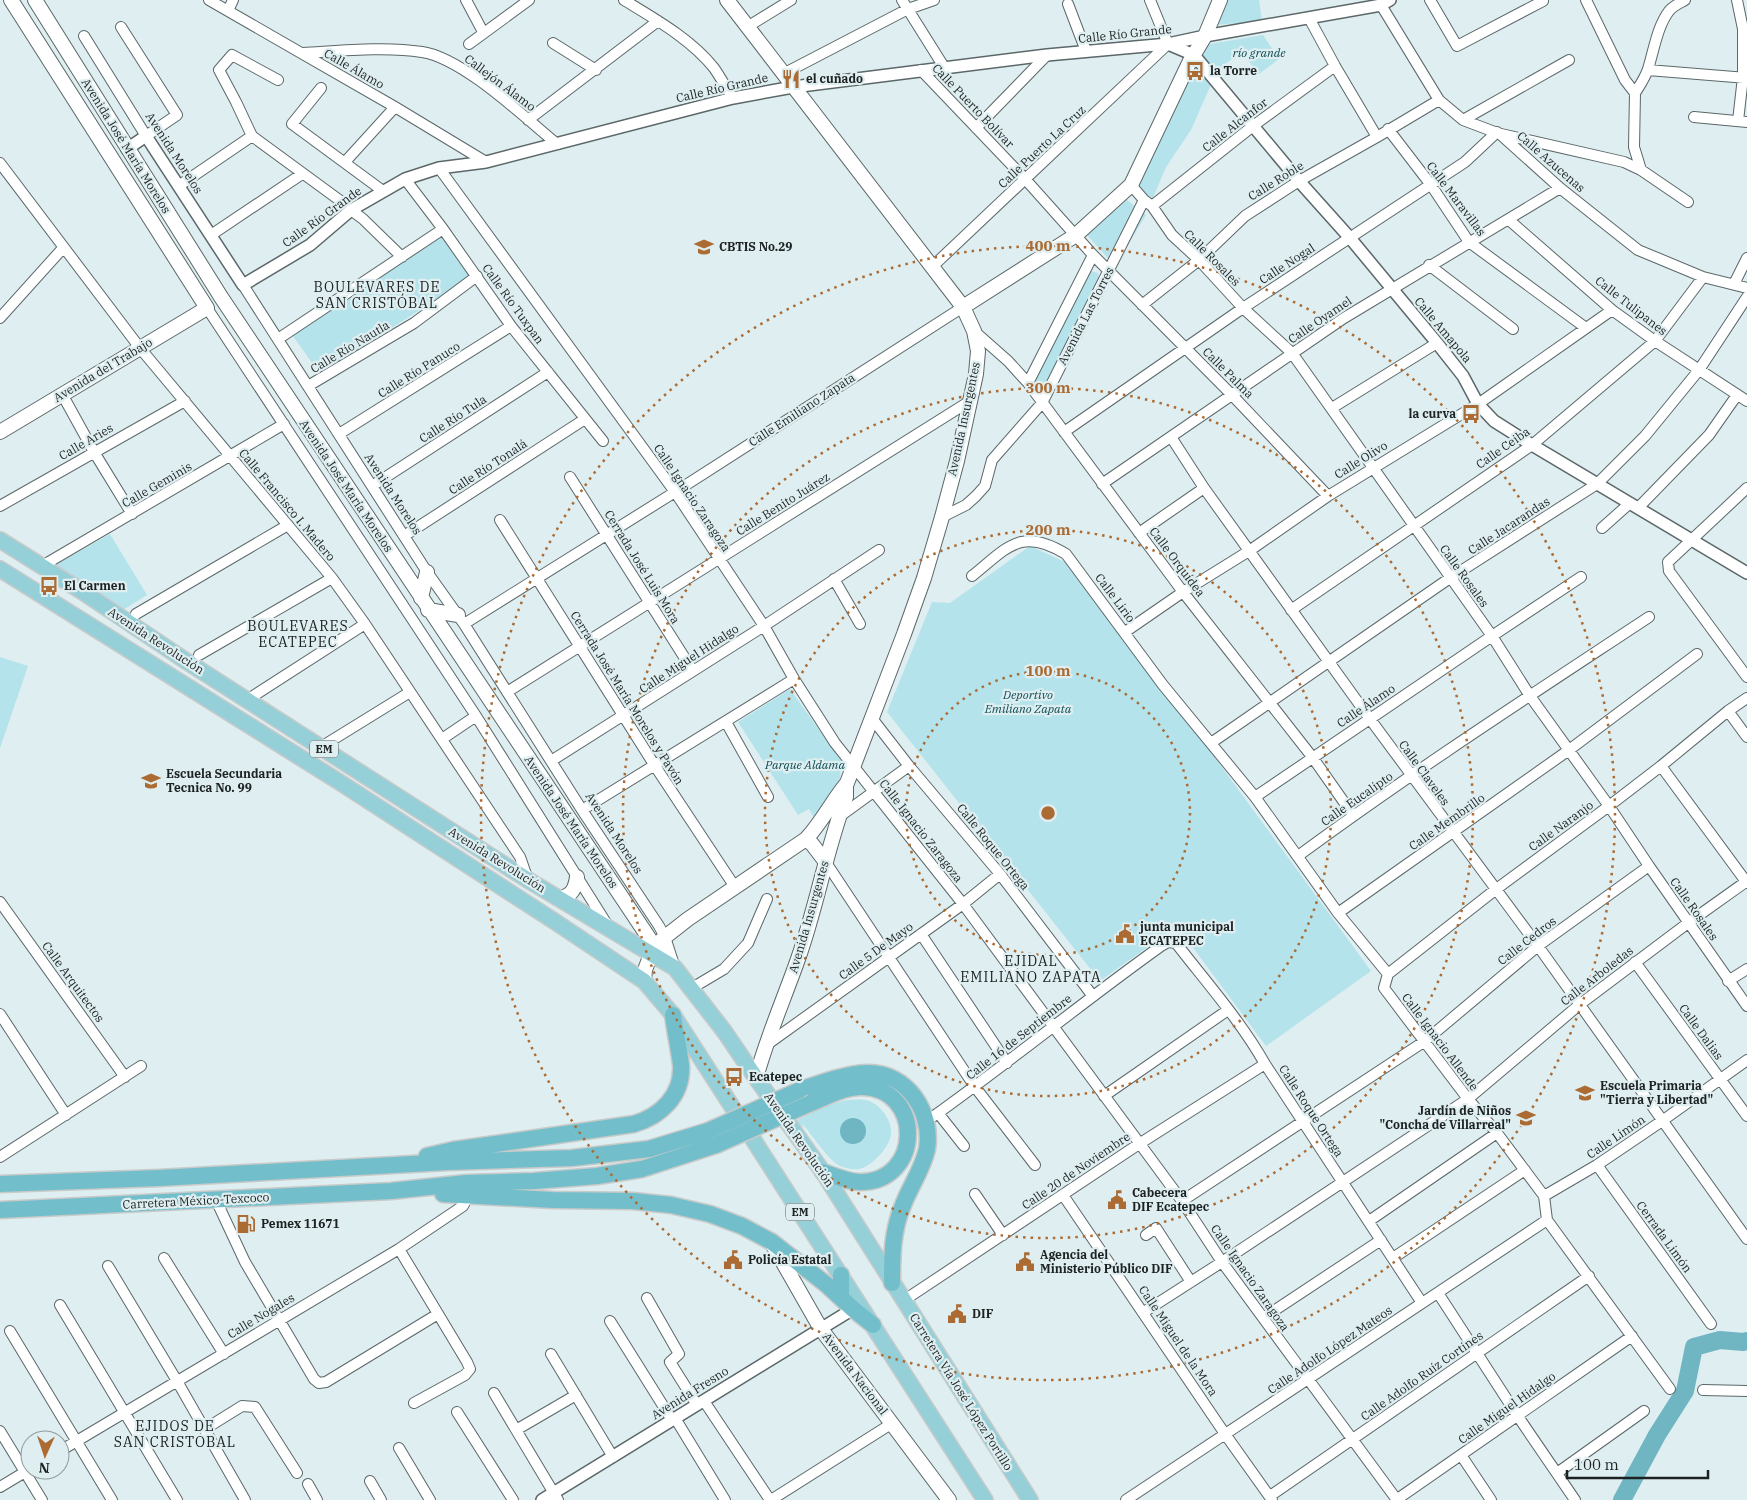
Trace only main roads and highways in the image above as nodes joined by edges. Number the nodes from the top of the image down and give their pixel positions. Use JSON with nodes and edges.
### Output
{"nodes":[{"id":1,"x":11,"y":0,"type":"edge"},
{"id":2,"x":35,"y":0,"type":"edge"},
{"id":3,"x":727,"y":0,"type":"edge"},
{"id":4,"x":1220,"y":0,"type":"edge"},
{"id":5,"x":176,"y":257,"type":"junction"},
{"id":6,"x":220,"y":297,"type":"junction"},
{"id":7,"x":963,"y":307,"type":"junction"},
{"id":8,"x":207,"y":308,"type":"joint"},
{"id":9,"x":0,"y":432,"type":"edge"},
{"id":10,"x":0,"y":540,"type":"edge"},
{"id":11,"x":0,"y":569,"type":"edge"},
{"id":12,"x":427,"y":572,"type":"road end"},
{"id":13,"x":425,"y":604,"type":"junction"},
{"id":14,"x":461,"y":619,"type":"road end"},
{"id":15,"x":846,"y":783,"type":"junction"},
{"id":16,"x":806,"y":839,"type":"junction"},
{"id":17,"x":825,"y":861,"type":"junction"},
{"id":18,"x":577,"y":877,"type":"road end"},
{"id":19,"x":559,"y":899,"type":"junction"},
{"id":20,"x":653,"y":951,"type":"junction"},
{"id":21,"x":644,"y":981,"type":"junction"},
{"id":22,"x":673,"y":1015,"type":"junction"},
{"id":23,"x":756,"y":1078,"type":"junction"},
{"id":24,"x":712,"y":1138,"type":"junction"},
{"id":25,"x":384,"y":1167,"type":"junction"},
{"id":26,"x":823,"y":1172,"type":"junction"},
{"id":27,"x":0,"y":1184,"type":"edge"},
{"id":28,"x":391,"y":1191,"type":"junction"},
{"id":29,"x":0,"y":1210,"type":"edge"},
{"id":30,"x":772,"y":1242,"type":"junction"},
{"id":31,"x":841,"y":1275,"type":"junction"},
{"id":32,"x":892,"y":1284,"type":"junction"},
{"id":33,"x":840,"y":1298,"type":"junction"},
{"id":34,"x":873,"y":1325,"type":"junction"},
{"id":35,"x":949,"y":1500,"type":"edge"},
{"id":36,"x":985,"y":1500,"type":"edge"},
{"id":37,"x":1030,"y":1500,"type":"edge"}],
"edges":[{"from":1,"to":5,"type":"main road","name":"Avenida José María Morelos"},
{"from":2,"to":6,"type":"main road","name":"Avenida José María Morelos"},
{"from":3,"to":7,"type":"main road","name":"Avenida Insurgentes"},
{"from":4,"to":7,"type":"main road","name":"Calle Emiliano Zapata"},
{"from":5,"to":6,"type":"main road"},
{"from":5,"to":8,"type":"main road","name":"Avenida José María Morelos"},
{"from":6,"to":13,"type":"main road","name":"Avenida José María Morelos"},
{"from":7,"to":15,"type":"main road","name":"Avenida Insurgentes"},
{"from":8,"to":9,"type":"main road","name":"Avenida del Trabajo"},
{"from":10,"to":19,"type":"main road","name":"Avenida Revolución","number":"EM"},
{"from":11,"to":21,"type":"main road","name":"Avenida Revolución","number":"EM"},
{"from":12,"to":13,"type":"main road"},
{"from":13,"to":14,"type":"main road"},
{"from":13,"to":20,"type":"main road","name":"Avenida José María Morelos"},
{"from":15,"to":16,"type":"main road","name":"Avenida Insurgentes"},
{"from":15,"to":17,"type":"main road","name":"Avenida Insurgentes"},
{"from":16,"to":17,"type":"main road"},
{"from":16,"to":20,"type":"main road","name":"Avenida Insurgentes"},
{"from":17,"to":23,"type":"main road","name":"Avenida Insurgentes"},
{"from":18,"to":19,"type":"main road"},
{"from":19,"to":20,"type":"main road","name":"Avenida Revolución","number":"EM"},
{"from":20,"to":21,"type":"main road","name":"Avenida Insurgentes"},
{"from":20,"to":23,"type":"main road","name":"Avenida Revolución","number":"EM"},
{"from":21,"to":22,"type":"main road","name":"Avenida Revolución","number":"EM"},
{"from":22,"to":25,"type":"highway"},
{"from":22,"to":31,"type":"main road","name":"Avenida Revolución","number":"EM"},
{"from":23,"to":26,"type":"main road","name":"Avenida Revolución","number":"EM"},
{"from":24,"to":25,"type":"highway"},
{"from":24,"to":26,"type":"highway","bridge":true},
{"from":24,"to":28,"type":"highway"},
{"from":24,"to":32,"type":"highway","bridge":true},
{"from":25,"to":27,"type":"highway","name":"Carretera México-Texcoco"},
{"from":26,"to":32,"type":"main road","name":"Avenida Revolución","number":"EM"},
{"from":28,"to":29,"type":"highway","name":"Carretera México-Texcoco"},
{"from":28,"to":30,"type":"highway"},
{"from":30,"to":33,"type":"highway"},
{"from":30,"to":35,"type":"main road","name":"Avenida Nacional"},
{"from":31,"to":33,"type":"highway"},
{"from":31,"to":34,"type":"main road","name":"Avenida Revolución","number":"EM"},
{"from":32,"to":37,"type":"main road","name":"Carretera Vía José López Portillo","number":"EM"},
{"from":33,"to":34,"type":"highway"},
{"from":34,"to":36,"type":"main road","number":"EM"}]}
